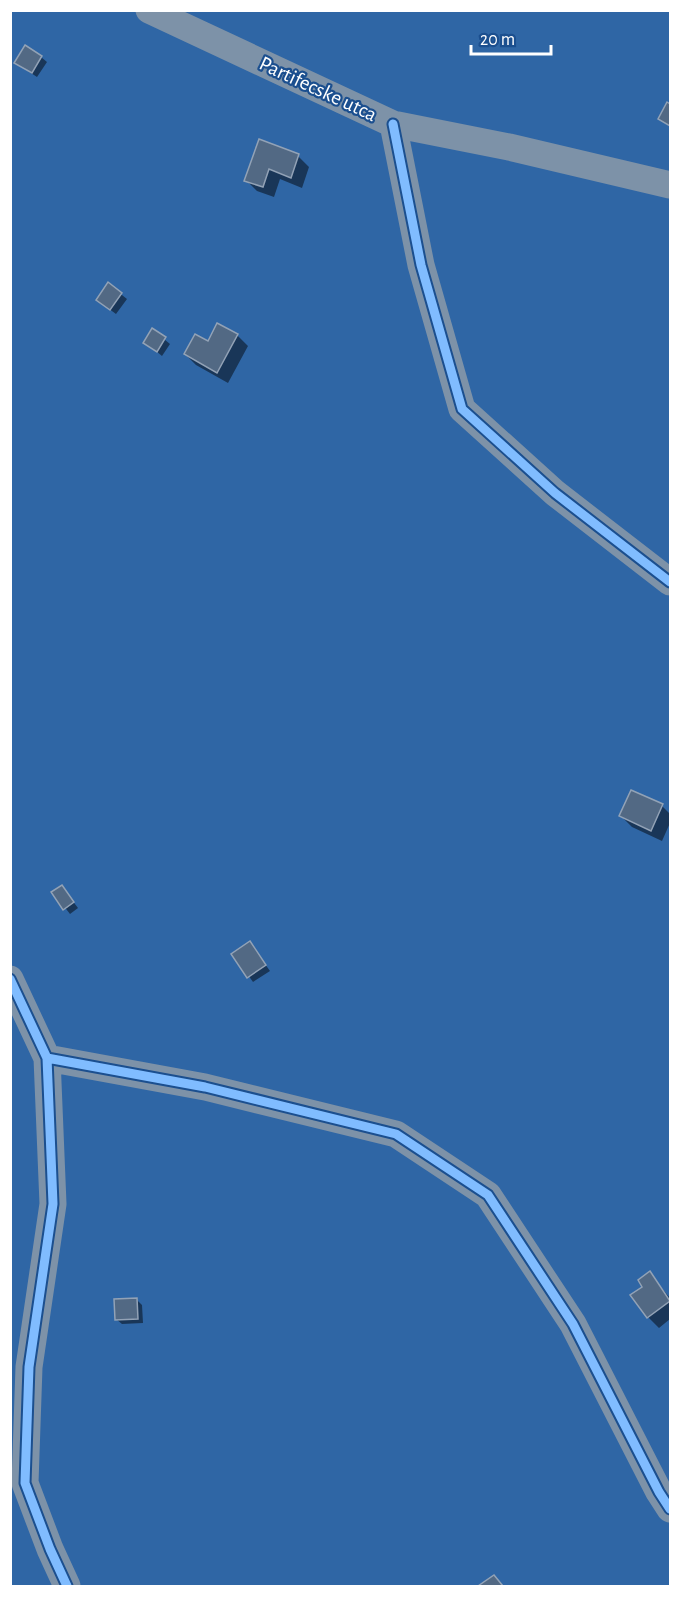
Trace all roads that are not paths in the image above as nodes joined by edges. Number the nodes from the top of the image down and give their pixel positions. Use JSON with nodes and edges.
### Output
{"nodes":[{"id":1,"x":148,"y":10,"type":"edge"},
{"id":2,"x":393,"y":124,"type":"junction"},
{"id":3,"x":670,"y":184,"type":"edge"},
{"id":4,"x":670,"y":582,"type":"edge"},
{"id":5,"x":10,"y":979,"type":"edge"},
{"id":6,"x":47,"y":1058,"type":"junction"},
{"id":7,"x":670,"y":1509,"type":"edge"},
{"id":8,"x":67,"y":1587,"type":"edge"}],
"edges":[{"from":1,"to":2,"type":"street","name":"Partifecske utca"},
{"from":2,"to":3,"type":"street","name":"Partifecske utca"},
{"from":2,"to":4,"type":"street"},
{"from":5,"to":6,"type":"street"},
{"from":6,"to":7,"type":"street"},
{"from":6,"to":8,"type":"street"}]}
